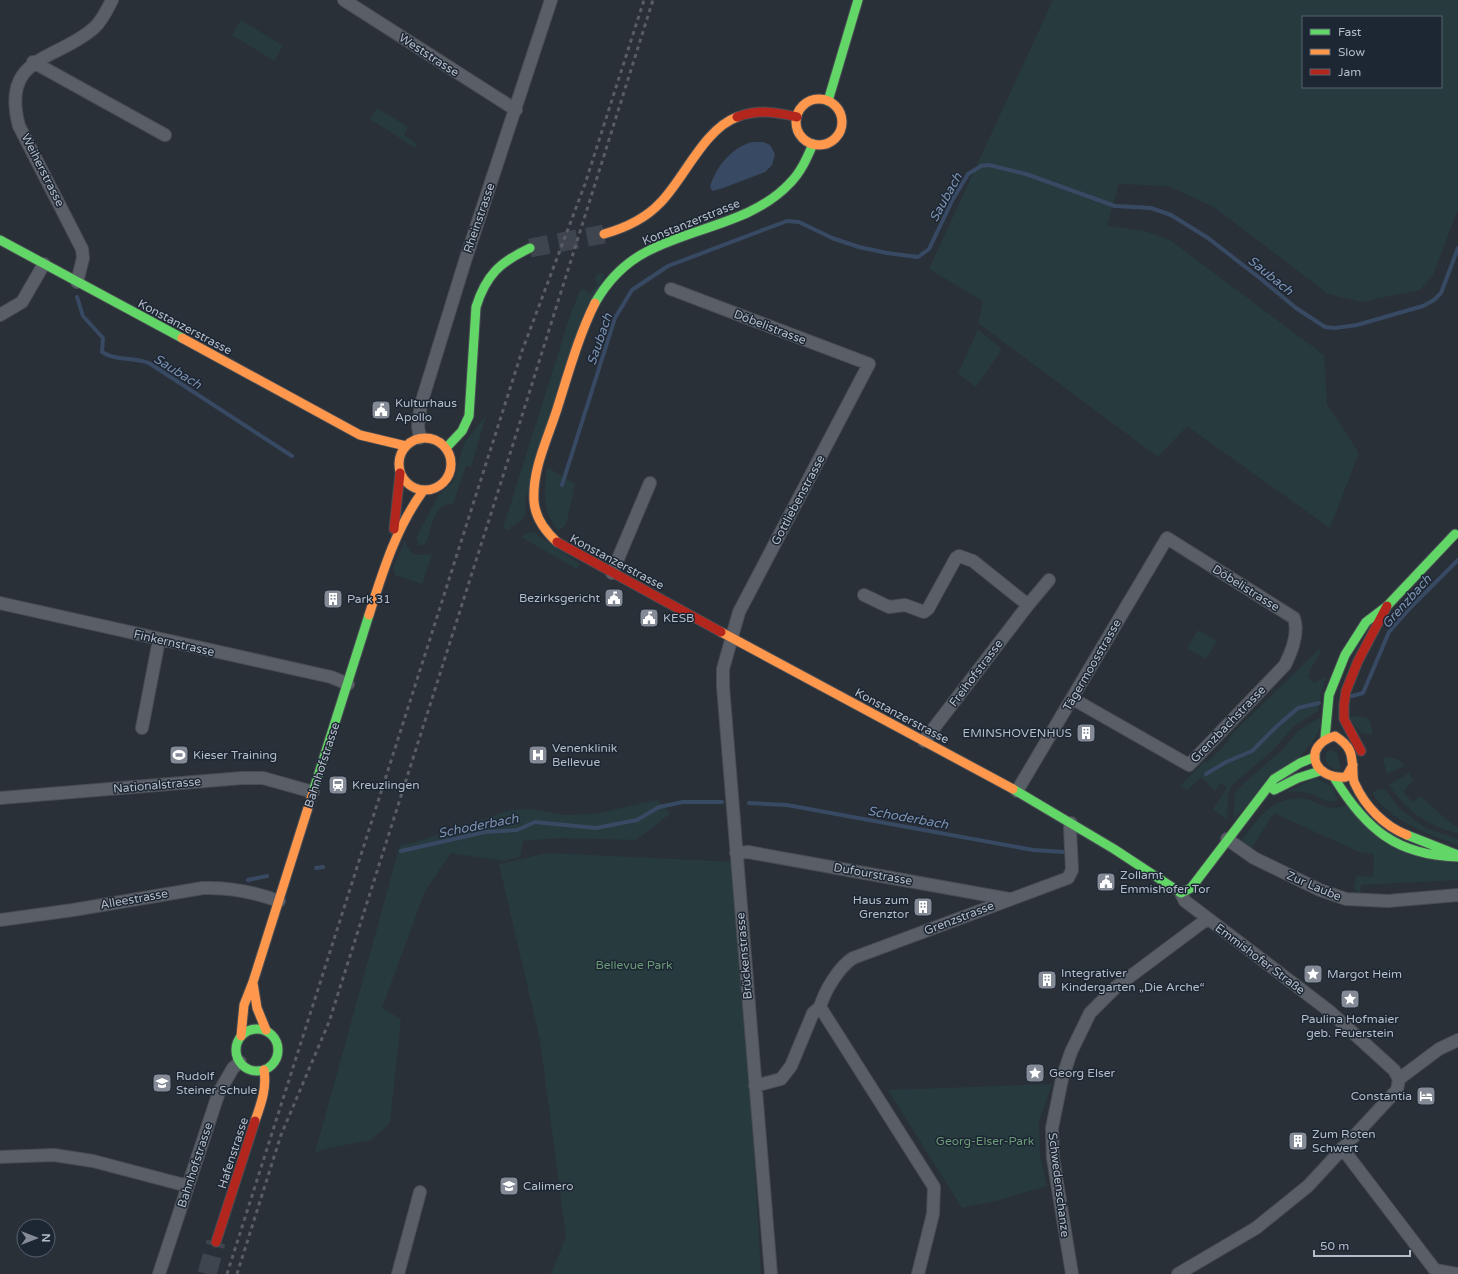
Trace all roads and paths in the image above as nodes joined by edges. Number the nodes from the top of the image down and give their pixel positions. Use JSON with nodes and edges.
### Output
{"nodes":[{"id":1,"x":112,"y":0,"type":"edge"},
{"id":2,"x":344,"y":0,"type":"edge"},
{"id":3,"x":551,"y":0,"type":"edge"},
{"id":4,"x":858,"y":0,"type":"edge"},
{"id":5,"x":32,"y":62,"type":"junction"},
{"id":6,"x":828,"y":100,"type":"junction"},
{"id":7,"x":516,"y":110,"type":"junction"},
{"id":8,"x":797,"y":117,"type":"junction"},
{"id":9,"x":165,"y":135,"type":"dead end"},
{"id":10,"x":813,"y":144,"type":"junction"},
{"id":11,"x":604,"y":234,"type":"tunnel mouth"},
{"id":12,"x":0,"y":240,"type":"edge"},
{"id":13,"x":530,"y":248,"type":"tunnel mouth"},
{"id":14,"x":44,"y":264,"type":"junction"},
{"id":15,"x":77,"y":282,"type":"junction"},
{"id":16,"x":671,"y":289,"type":"dead end"},
{"id":17,"x":0,"y":315,"type":"edge"},
{"id":18,"x":869,"y":364,"type":"joint"},
{"id":19,"x":360,"y":434,"type":"junction"},
{"id":20,"x":420,"y":438,"type":"junction"},
{"id":21,"x":406,"y":446,"type":"junction"},
{"id":22,"x":373,"y":448,"type":"dead end"},
{"id":23,"x":446,"y":448,"type":"junction"},
{"id":24,"x":390,"y":459,"type":"dead end"},
{"id":25,"x":400,"y":470,"type":"junction"},
{"id":26,"x":650,"y":483,"type":"dead end"},
{"id":27,"x":423,"y":491,"type":"junction"},
{"id":28,"x":1455,"y":534,"type":"dead end"},
{"id":29,"x":1167,"y":538,"type":"joint"},
{"id":30,"x":391,"y":548,"type":"junction"},
{"id":31,"x":612,"y":573,"type":"junction"},
{"id":32,"x":1049,"y":580,"type":"dead end"},
{"id":33,"x":864,"y":595,"type":"dead end"},
{"id":34,"x":0,"y":603,"type":"edge"},
{"id":35,"x":1028,"y":605,"type":"junction"},
{"id":36,"x":1387,"y":606,"type":"junction"},
{"id":37,"x":732,"y":638,"type":"junction"},
{"id":38,"x":159,"y":640,"type":"junction"},
{"id":39,"x":1291,"y":655,"type":"joint"},
{"id":40,"x":348,"y":684,"type":"junction"},
{"id":41,"x":1073,"y":699,"type":"junction"},
{"id":42,"x":142,"y":728,"type":"dead end"},
{"id":43,"x":1325,"y":738,"type":"junction"},
{"id":44,"x":924,"y":741,"type":"junction"},
{"id":45,"x":1357,"y":741,"type":"junction"},
{"id":46,"x":1346,"y":743,"type":"junction"},
{"id":47,"x":1315,"y":757,"type":"junction"},
{"id":48,"x":1353,"y":765,"type":"junction"},
{"id":49,"x":1320,"y":771,"type":"junction"},
{"id":50,"x":1335,"y":779,"type":"junction"},
{"id":51,"x":1363,"y":781,"type":"dead end"},
{"id":52,"x":1017,"y":791,"type":"junction"},
{"id":53,"x":313,"y":792,"type":"junction"},
{"id":54,"x":0,"y":798,"type":"edge"},
{"id":55,"x":1258,"y":802,"type":"junction"},
{"id":56,"x":1071,"y":823,"type":"junction"},
{"id":57,"x":1411,"y":835,"type":"junction"},
{"id":58,"x":1227,"y":839,"type":"junction"},
{"id":59,"x":1114,"y":849,"type":"joint"},
{"id":60,"x":736,"y":853,"type":"junction"},
{"id":61,"x":1458,"y":856,"type":"edge"},
{"id":62,"x":1181,"y":893,"type":"junction"},
{"id":63,"x":1458,"y":895,"type":"edge"},
{"id":64,"x":273,"y":899,"type":"junction"},
{"id":65,"x":1009,"y":899,"type":"junction"},
{"id":66,"x":1207,"y":919,"type":"junction"},
{"id":67,"x":0,"y":920,"type":"edge"},
{"id":68,"x":253,"y":982,"type":"junction"},
{"id":69,"x":820,"y":1007,"type":"junction"},
{"id":70,"x":266,"y":1030,"type":"junction"},
{"id":71,"x":241,"y":1036,"type":"junction"},
{"id":72,"x":1458,"y":1040,"type":"edge"},
{"id":73,"x":240,"y":1062,"type":"junction"},
{"id":74,"x":264,"y":1070,"type":"junction"},
{"id":75,"x":1399,"y":1079,"type":"junction"},
{"id":76,"x":755,"y":1086,"type":"junction"},
{"id":77,"x":1342,"y":1148,"type":"junction"},
{"id":78,"x":0,"y":1157,"type":"edge"},
{"id":79,"x":188,"y":1186,"type":"junction"},
{"id":80,"x":420,"y":1192,"type":"dead end"},
{"id":81,"x":216,"y":1242,"type":"tunnel mouth"},
{"id":82,"x":1433,"y":1272,"type":"edge"},
{"id":83,"x":160,"y":1274,"type":"edge"},
{"id":84,"x":398,"y":1274,"type":"edge"},
{"id":85,"x":771,"y":1274,"type":"edge"},
{"id":86,"x":918,"y":1274,"type":"edge"},
{"id":87,"x":1072,"y":1274,"type":"edge"},
{"id":88,"x":1178,"y":1274,"type":"edge"},
{"id":89,"x":1458,"y":1274,"type":"edge"}],
"edges":[{"from":1,"to":5,"type":"street","name":"Weiherstrasse"},
{"from":2,"to":7,"type":"street","name":"Weststrasse"},
{"from":3,"to":7,"type":"street","name":"Rheinstrasse"},
{"from":4,"to":6,"type":"main road"},
{"from":5,"to":9,"type":"street"},
{"from":5,"to":15,"type":"street","name":"Weiherstrasse"},
{"from":6,"to":8,"type":"main road"},
{"from":6,"to":10,"type":"main road"},
{"from":7,"to":20,"type":"street","name":"Rheinstrasse"},
{"from":8,"to":10,"type":"main road"},
{"from":8,"to":11,"type":"main road","name":"Konstanzerstrasse"},
{"from":10,"to":31,"type":"main road","name":"Konstanzerstrasse"},
{"from":12,"to":14,"type":"main road","name":"Konstanzerstrasse"},
{"from":13,"to":23,"type":"main road"},
{"from":14,"to":15,"type":"main road","name":"Konstanzerstrasse"},
{"from":14,"to":17,"type":"street"},
{"from":15,"to":19,"type":"main road","name":"Konstanzerstrasse"},
{"from":16,"to":18,"type":"street","name":"Döbelistrasse"},
{"from":18,"to":37,"type":"street","name":"Gottliebenstrasse"},
{"from":19,"to":21,"type":"main road","name":"Konstanzerstrasse"},
{"from":19,"to":22,"type":"main road","name":"Konstanzerstrasse"},
{"from":20,"to":21,"type":"main road"},
{"from":20,"to":23,"type":"main road"},
{"from":21,"to":25,"type":"main road"},
{"from":23,"to":27,"type":"main road"},
{"from":24,"to":25,"type":"main road"},
{"from":25,"to":27,"type":"main road"},
{"from":25,"to":30,"type":"main road","name":"Bahnhofstrasse"},
{"from":26,"to":31,"type":"street"},
{"from":27,"to":30,"type":"main road","name":"Bahnhofstrasse"},
{"from":28,"to":36,"type":"main road"},
{"from":29,"to":39,"type":"street","name":"Döbelistrasse"},
{"from":29,"to":41,"type":"street","name":"Tägermoosstrasse"},
{"from":30,"to":40,"type":"main road","name":"Bahnhofstrasse"},
{"from":31,"to":37,"type":"main road","name":"Konstanzerstrasse"},
{"from":32,"to":35,"type":"street","name":"Freihofstrasse"},
{"from":33,"to":35,"type":"street"},
{"from":34,"to":38,"type":"street","name":"Finkernstrasse"},
{"from":35,"to":44,"type":"street","name":"Freihofstrasse"},
{"from":36,"to":43,"type":"main road"},
{"from":36,"to":45,"type":"main road"},
{"from":37,"to":44,"type":"main road","name":"Konstanzerstrasse"},
{"from":37,"to":60,"type":"street","name":"Brückenstrasse"},
{"from":38,"to":40,"type":"street","name":"Finkernstrasse"},
{"from":38,"to":42,"type":"street"},
{"from":39,"to":41,"type":"street","name":"Grenzbachstrasse"},
{"from":40,"to":53,"type":"main road","name":"Bahnhofstrasse"},
{"from":41,"to":52,"type":"street","name":"Tägermoosstrasse"},
{"from":43,"to":46,"type":"main road"},
{"from":43,"to":47,"type":"main road"},
{"from":44,"to":52,"type":"main road","name":"Konstanzerstrasse"},
{"from":45,"to":46,"type":"main road"},
{"from":45,"to":48,"type":"main road"},
{"from":46,"to":48,"type":"main road"},
{"from":47,"to":49,"type":"main road"},
{"from":47,"to":55,"type":"main road"},
{"from":48,"to":50,"type":"main road"},
{"from":48,"to":57,"type":"main road"},
{"from":49,"to":50,"type":"main road"},
{"from":49,"to":55,"type":"main road"},
{"from":50,"to":61,"type":"main road"},
{"from":51,"to":57,"type":"main road"},
{"from":52,"to":56,"type":"main road","name":"Konstanzerstrasse"},
{"from":53,"to":54,"type":"street","name":"Nationalstrasse"},
{"from":53,"to":64,"type":"main road","name":"Bahnhofstrasse"},
{"from":55,"to":58,"type":"main road"},
{"from":56,"to":59,"type":"main road","name":"Konstanzerstrasse"},
{"from":56,"to":65,"type":"street","name":"Grenzstrasse"},
{"from":57,"to":61,"type":"main road"},
{"from":58,"to":62,"type":"main road"},
{"from":58,"to":63,"type":"street","name":"Zur Laube"},
{"from":59,"to":62,"type":"main road","name":"Emmishofer Straße"},
{"from":60,"to":65,"type":"street","name":"Dufourstrasse"},
{"from":60,"to":76,"type":"street","name":"Brückenstrasse"},
{"from":62,"to":66,"type":"street","name":"Emmishofer Straße"},
{"from":64,"to":67,"type":"street","name":"Alleestrasse"},
{"from":64,"to":68,"type":"main road","name":"Bahnhofstrasse"},
{"from":65,"to":69,"type":"street","name":"Grenzstrasse"},
{"from":66,"to":75,"type":"street","name":"Emmishofer Straße"},
{"from":66,"to":87,"type":"street","name":"Schwedenschanze"},
{"from":68,"to":70,"type":"main road","name":"Bahnhofstrasse"},
{"from":68,"to":71,"type":"main road","name":"Bahnhofstrasse"},
{"from":69,"to":76,"type":"street","name":"Grenzstrasse"},
{"from":69,"to":86,"type":"street"},
{"from":70,"to":71,"type":"main road"},
{"from":70,"to":74,"type":"main road"},
{"from":71,"to":73,"type":"main road"},
{"from":72,"to":75,"type":"street"},
{"from":73,"to":74,"type":"main road"},
{"from":73,"to":79,"type":"street","name":"Bahnhofstrasse"},
{"from":74,"to":81,"type":"main road","name":"Hafenstrasse"},
{"from":75,"to":77,"type":"street"},
{"from":76,"to":85,"type":"street","name":"Brückenstrasse"},
{"from":77,"to":82,"type":"street"},
{"from":77,"to":88,"type":"street"},
{"from":78,"to":79,"type":"street"},
{"from":79,"to":83,"type":"street","name":"Bahnhofstrasse"},
{"from":80,"to":84,"type":"street"},
{"from":82,"to":89,"type":"street"}]}
